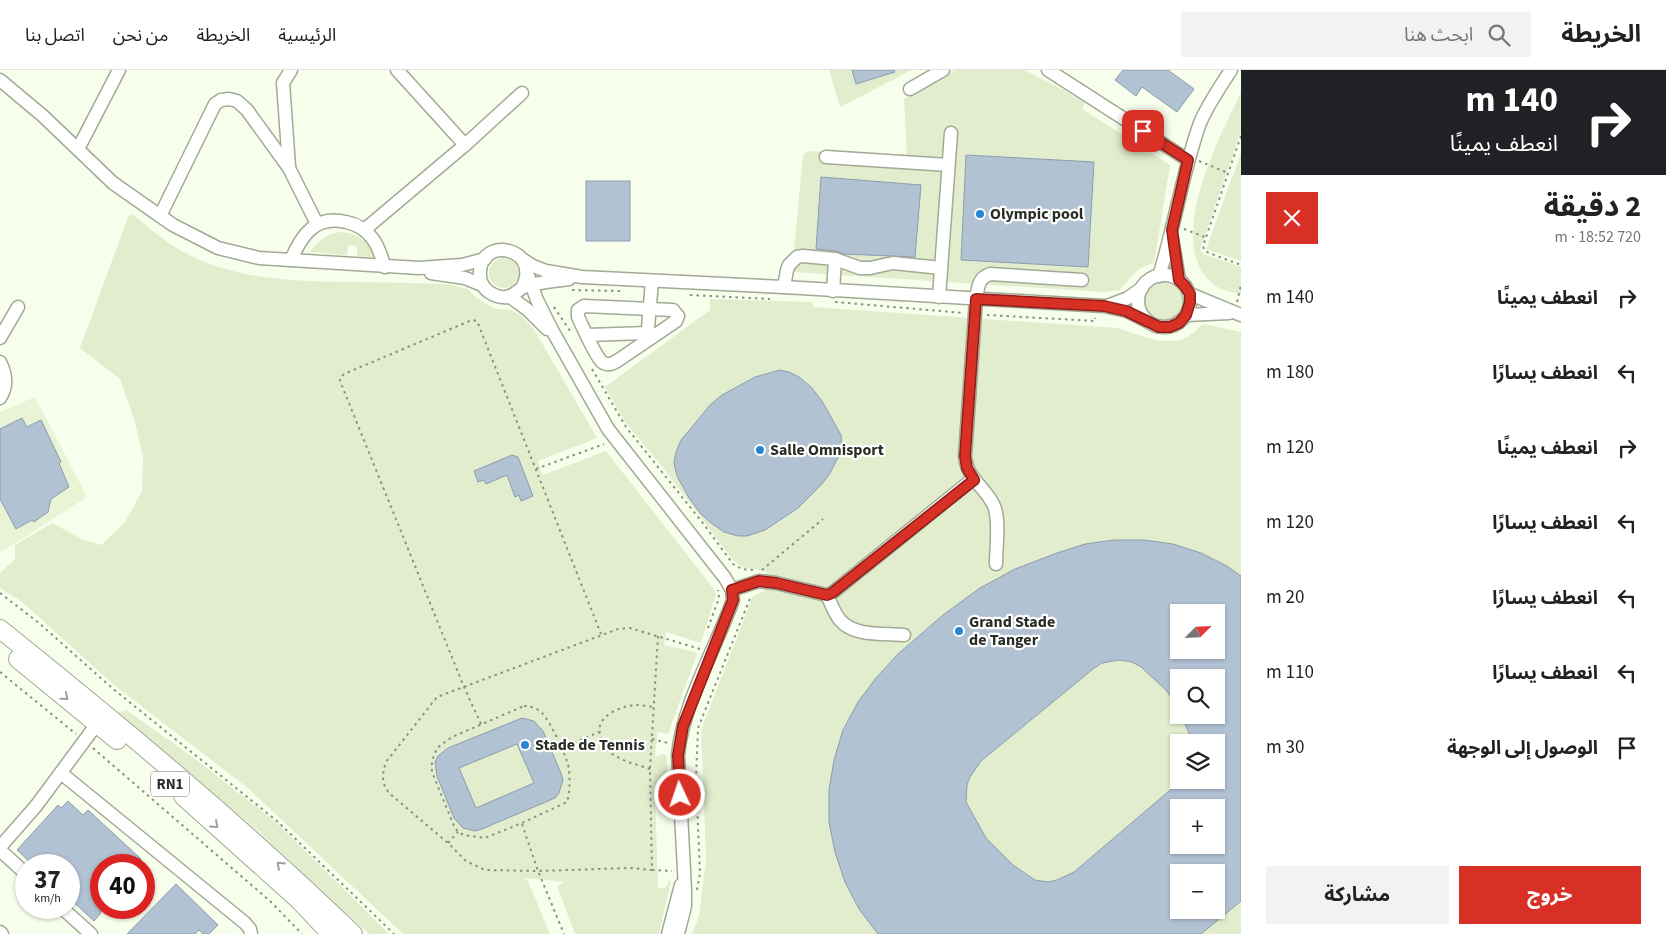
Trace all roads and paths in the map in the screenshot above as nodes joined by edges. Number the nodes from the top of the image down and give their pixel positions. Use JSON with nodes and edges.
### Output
{"nodes":[{"id":1,"x":119,"y":70,"type":"edge"},
{"id":2,"x":291,"y":70,"type":"edge"},
{"id":3,"x":943,"y":70,"type":"edge"},
{"id":4,"x":1231,"y":70,"type":"edge"},
{"id":5,"x":400,"y":71,"type":"edge"},
{"id":6,"x":1051,"y":71,"type":"edge"},
{"id":7,"x":0,"y":80,"type":"edge"},
{"id":8,"x":910,"y":89,"type":"dead end"},
{"id":9,"x":522,"y":93,"type":"dead end"},
{"id":10,"x":951,"y":133,"type":"dead end"},
{"id":11,"x":1241,"y":136,"type":"edge"},
{"id":12,"x":465,"y":145,"type":"junction"},
{"id":13,"x":78,"y":148,"type":"junction"},
{"id":14,"x":826,"y":157,"type":"dead end"},
{"id":15,"x":1189,"y":159,"type":"junction"},
{"id":16,"x":948,"y":165,"type":"junction"},
{"id":17,"x":290,"y":168,"type":"junction"},
{"id":18,"x":1228,"y":172,"type":"junction"},
{"id":19,"x":160,"y":216,"type":"junction"},
{"id":20,"x":317,"y":224,"type":"junction"},
{"id":21,"x":1172,"y":228,"type":"junction"},
{"id":22,"x":364,"y":230,"type":"junction"},
{"id":23,"x":1206,"y":237,"type":"junction"},
{"id":24,"x":485,"y":259,"type":"junction"},
{"id":25,"x":522,"y":259,"type":"junction"},
{"id":26,"x":835,"y":259,"type":"junction"},
{"id":27,"x":291,"y":260,"type":"junction"},
{"id":28,"x":1241,"y":264,"type":"edge"},
{"id":29,"x":385,"y":267,"type":"junction"},
{"id":30,"x":419,"y":268,"type":"junction"},
{"id":31,"x":941,"y":268,"type":"junction"},
{"id":32,"x":1159,"y":276,"type":"junction"},
{"id":33,"x":582,"y":277,"type":"junction"},
{"id":34,"x":652,"y":280,"type":"junction"},
{"id":35,"x":1082,"y":280,"type":"dead end"},
{"id":36,"x":1179,"y":280,"type":"junction"},
{"id":37,"x":527,"y":282,"type":"junction"},
{"id":38,"x":482,"y":285,"type":"junction"},
{"id":39,"x":1241,"y":285,"type":"edge"},
{"id":40,"x":784,"y":287,"type":"junction"},
{"id":41,"x":1142,"y":288,"type":"junction"},
{"id":42,"x":565,"y":290,"type":"dead end"},
{"id":43,"x":622,"y":291,"type":"dead end"},
{"id":44,"x":685,"y":294,"type":"dead end"},
{"id":45,"x":1190,"y":294,"type":"junction"},
{"id":46,"x":509,"y":296,"type":"junction"},
{"id":47,"x":833,"y":297,"type":"junction"},
{"id":48,"x":938,"y":297,"type":"junction"},
{"id":49,"x":776,"y":299,"type":"dead end"},
{"id":50,"x":976,"y":299,"type":"junction"},
{"id":51,"x":551,"y":302,"type":"dead end"},
{"id":52,"x":1100,"y":306,"type":"junction"},
{"id":53,"x":18,"y":307,"type":"dead end"},
{"id":54,"x":649,"y":309,"type":"junction"},
{"id":55,"x":1236,"y":313,"type":"edge"},
{"id":56,"x":975,"y":314,"type":"junction"},
{"id":57,"x":1186,"y":315,"type":"junction"},
{"id":58,"x":1147,"y":321,"type":"junction"},
{"id":59,"x":581,"y":337,"type":"junction"},
{"id":60,"x":647,"y":337,"type":"junction"},
{"id":61,"x":0,"y":338,"type":"edge"},
{"id":62,"x":560,"y":344,"type":"junction"},
{"id":63,"x":0,"y":362,"type":"edge"},
{"id":64,"x":590,"y":366,"type":"dead end"},
{"id":65,"x":0,"y":398,"type":"edge"},
{"id":66,"x":600,"y":438,"type":"dead end"},
{"id":67,"x":536,"y":470,"type":"junction"},
{"id":68,"x":974,"y":480,"type":"junction"},
{"id":69,"x":823,"y":518,"type":"dead end"},
{"id":70,"x":996,"y":564,"type":"dead end"},
{"id":71,"x":759,"y":581,"type":"junction"},
{"id":72,"x":716,"y":586,"type":"dead end"},
{"id":73,"x":732,"y":590,"type":"junction"},
{"id":74,"x":0,"y":593,"type":"edge"},
{"id":75,"x":827,"y":595,"type":"junction"},
{"id":76,"x":0,"y":629,"type":"edge"},
{"id":77,"x":707,"y":632,"type":"dead end"},
{"id":78,"x":601,"y":635,"type":"junction"},
{"id":79,"x":904,"y":635,"type":"dead end"},
{"id":80,"x":658,"y":636,"type":"junction"},
{"id":81,"x":0,"y":644,"type":"edge"},
{"id":82,"x":701,"y":649,"type":"dead end"},
{"id":83,"x":0,"y":672,"type":"edge"},
{"id":84,"x":464,"y":687,"type":"junction"},
{"id":85,"x":653,"y":707,"type":"junction"},
{"id":86,"x":101,"y":719,"type":"junction"},
{"id":87,"x":481,"y":724,"type":"junction"},
{"id":88,"x":599,"y":732,"type":"junction"},
{"id":89,"x":671,"y":737,"type":"dead end"},
{"id":90,"x":652,"y":739,"type":"junction"},
{"id":91,"x":84,"y":741,"type":"junction"},
{"id":92,"x":561,"y":748,"type":"junction"},
{"id":93,"x":650,"y":769,"type":"junction"},
{"id":94,"x":61,"y":773,"type":"junction"},
{"id":95,"x":522,"y":823,"type":"junction"},
{"id":96,"x":458,"y":832,"type":"junction"},
{"id":97,"x":448,"y":843,"type":"junction"},
{"id":98,"x":0,"y":848,"type":"edge"},
{"id":99,"x":15,"y":863,"type":"edge"},
{"id":100,"x":652,"y":870,"type":"junction"},
{"id":101,"x":538,"y":872,"type":"junction"},
{"id":102,"x":679,"y":876,"type":"junction"},
{"id":103,"x":697,"y":892,"type":"dead end"},
{"id":104,"x":74,"y":919,"type":"edge"},
{"id":105,"x":91,"y":934,"type":"edge"},
{"id":106,"x":251,"y":934,"type":"edge"},
{"id":107,"x":302,"y":934,"type":"edge"},
{"id":108,"x":331,"y":934,"type":"edge"},
{"id":109,"x":354,"y":934,"type":"edge"},
{"id":110,"x":394,"y":934,"type":"edge"},
{"id":111,"x":564,"y":934,"type":"edge"},
{"id":112,"x":668,"y":934,"type":"edge"},
{"id":113,"x":678,"y":934,"type":"edge"}],
"edges":[{"from":1,"to":13,"type":"street"},
{"from":2,"to":17,"type":"street"},
{"from":3,"to":8,"type":"street"},
{"from":4,"to":15,"type":"street"},
{"from":5,"to":12,"type":"street"},
{"from":6,"to":15,"type":"street"},
{"from":7,"to":13,"type":"street"},
{"from":9,"to":12,"type":"street"},
{"from":10,"to":16,"type":"street"},
{"from":11,"to":18,"type":"path"},
{"from":12,"to":22,"type":"street"},
{"from":13,"to":19,"type":"street"},
{"from":14,"to":16,"type":"street"},
{"from":15,"to":18,"type":"path"},
{"from":15,"to":21,"type":"street"},
{"from":16,"to":31,"type":"street"},
{"from":17,"to":19,"type":"street"},
{"from":17,"to":20,"type":"street"},
{"from":18,"to":23,"type":"path"},
{"from":19,"to":27,"type":"street"},
{"from":20,"to":22,"type":"street"},
{"from":20,"to":27,"type":"street"},
{"from":21,"to":23,"type":"path"},
{"from":21,"to":32,"type":"street"},
{"from":21,"to":36,"type":"street"},
{"from":22,"to":29,"type":"street"},
{"from":23,"to":28,"type":"path"},
{"from":24,"to":25,"type":"street"},
{"from":24,"to":30,"type":"street"},
{"from":24,"to":38,"type":"street"},
{"from":25,"to":33,"type":"street"},
{"from":25,"to":37,"type":"street"},
{"from":26,"to":31,"type":"street"},
{"from":26,"to":40,"type":"street"},
{"from":26,"to":47,"type":"street"},
{"from":27,"to":29,"type":"street"},
{"from":29,"to":30,"type":"street"},
{"from":30,"to":38,"type":"street"},
{"from":31,"to":48,"type":"street"},
{"from":32,"to":36,"type":"street"},
{"from":32,"to":41,"type":"street"},
{"from":33,"to":34,"type":"street"},
{"from":33,"to":37,"type":"street"},
{"from":34,"to":40,"type":"street"},
{"from":34,"to":54,"type":"street"},
{"from":35,"to":50,"type":"street"},
{"from":36,"to":45,"type":"street"},
{"from":37,"to":46,"type":"street"},
{"from":37,"to":62,"type":"street"},
{"from":38,"to":46,"type":"street"},
{"from":39,"to":55,"type":"path"},
{"from":40,"to":47,"type":"street"},
{"from":41,"to":52,"type":"street"},
{"from":41,"to":58,"type":"street"},
{"from":42,"to":43,"type":"path"},
{"from":44,"to":49,"type":"path"},
{"from":45,"to":55,"type":"street"},
{"from":45,"to":57,"type":"street"},
{"from":46,"to":62,"type":"street"},
{"from":47,"to":48,"type":"street"},
{"from":47,"to":56,"type":"path"},
{"from":48,"to":50,"type":"street"},
{"from":50,"to":52,"type":"street"},
{"from":50,"to":56,"type":"street"},
{"from":51,"to":59,"type":"path"},
{"from":52,"to":56,"type":"path"},
{"from":52,"to":58,"type":"street"},
{"from":53,"to":61,"type":"street"},
{"from":54,"to":59,"type":"street"},
{"from":54,"to":60,"type":"street"},
{"from":54,"to":60,"type":"street"},
{"from":55,"to":57,"type":"street"},
{"from":56,"to":68,"type":"street"},
{"from":57,"to":58,"type":"street"},
{"from":59,"to":60,"type":"street"},
{"from":59,"to":60,"type":"street"},
{"from":62,"to":73,"type":"street"},
{"from":63,"to":65,"type":"street"},
{"from":64,"to":69,"type":"path"},
{"from":66,"to":67,"type":"path"},
{"from":67,"to":78,"type":"path"},
{"from":67,"to":84,"type":"path"},
{"from":68,"to":70,"type":"street"},
{"from":68,"to":75,"type":"street"},
{"from":71,"to":73,"type":"street"},
{"from":71,"to":75,"type":"street"},
{"from":71,"to":103,"type":"path"},
{"from":72,"to":77,"type":"path"},
{"from":73,"to":102,"type":"street"},
{"from":74,"to":110,"type":"path"},
{"from":75,"to":79,"type":"street"},
{"from":76,"to":86,"type":"highway","number":"RN1"},
{"from":78,"to":80,"type":"path"},
{"from":78,"to":84,"type":"path"},
{"from":80,"to":82,"type":"path"},
{"from":80,"to":85,"type":"path"},
{"from":81,"to":86,"type":"highway","number":"RN1","one_way":true},
{"from":83,"to":91,"type":"path"},
{"from":84,"to":87,"type":"path"},
{"from":84,"to":97,"type":"path"},
{"from":85,"to":88,"type":"path"},
{"from":85,"to":90,"type":"path"},
{"from":86,"to":91,"type":"street"},
{"from":86,"to":108,"type":"highway","number":"RN1","one_way":true},
{"from":109,"to":86,"type":"highway","number":"RN1","one_way":true},
{"from":87,"to":92,"type":"path"},
{"from":87,"to":96,"type":"path"},
{"from":88,"to":92,"type":"path"},
{"from":88,"to":93,"type":"path"},
{"from":89,"to":90,"type":"path"},
{"from":90,"to":93,"type":"path"},
{"from":91,"to":94,"type":"street"},
{"from":91,"to":107,"type":"path"},
{"from":92,"to":95,"type":"path"},
{"from":93,"to":100,"type":"path"},
{"from":94,"to":98,"type":"street"},
{"from":94,"to":106,"type":"street"},
{"from":95,"to":96,"type":"path"},
{"from":95,"to":101,"type":"path"},
{"from":96,"to":97,"type":"path"},
{"from":97,"to":101,"type":"path"},
{"from":98,"to":99,"type":"street"},
{"from":100,"to":101,"type":"path"},
{"from":100,"to":102,"type":"path"},
{"from":101,"to":111,"type":"path"},
{"from":102,"to":112,"type":"street"},
{"from":102,"to":113,"type":"street"},
{"from":104,"to":105,"type":"street"}]}
